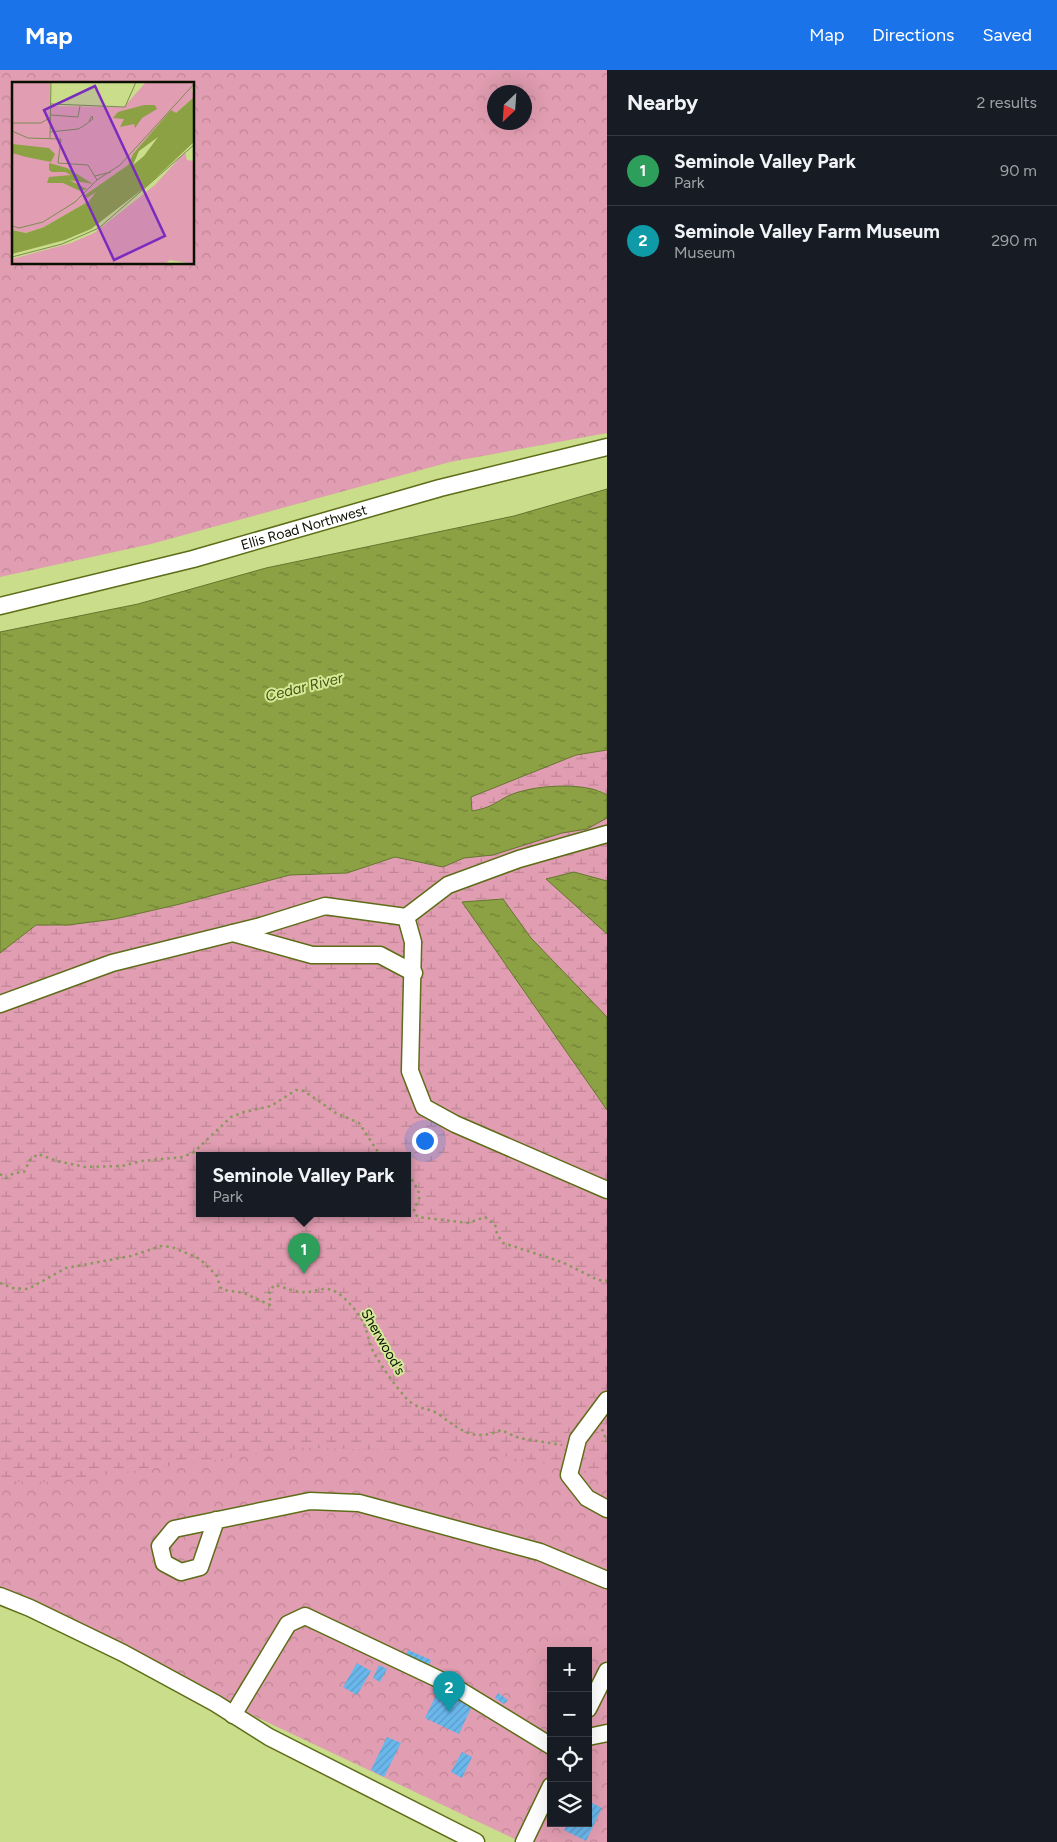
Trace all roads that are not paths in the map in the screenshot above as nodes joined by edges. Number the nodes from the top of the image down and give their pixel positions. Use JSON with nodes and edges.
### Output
{"nodes":[{"id":1,"x":607,"y":447,"type":"edge"},
{"id":2,"x":0,"y":606,"type":"edge"},
{"id":3,"x":607,"y":834,"type":"edge"},
{"id":4,"x":406,"y":917,"type":"junction"},
{"id":5,"x":233,"y":933,"type":"junction"},
{"id":6,"x":414,"y":973,"type":"junction"},
{"id":7,"x":0,"y":1004,"type":"edge"},
{"id":8,"x":607,"y":1190,"type":"edge"},
{"id":9,"x":607,"y":1400,"type":"edge"},
{"id":10,"x":607,"y":1509,"type":"edge"},
{"id":11,"x":216,"y":1520,"type":"dead end"},
{"id":12,"x":607,"y":1580,"type":"edge"},
{"id":13,"x":0,"y":1596,"type":"edge"},
{"id":14,"x":607,"y":1671,"type":"edge"},
{"id":15,"x":592,"y":1701,"type":"edge"},
{"id":16,"x":233,"y":1714,"type":"junction"},
{"id":17,"x":607,"y":1733,"type":"edge"},
{"id":18,"x":592,"y":1736,"type":"edge"},
{"id":19,"x":547,"y":1744,"type":"edge"},
{"id":20,"x":547,"y":1794,"type":"edge"},
{"id":21,"x":476,"y":1842,"type":"edge"},
{"id":22,"x":524,"y":1842,"type":"edge"}],
"edges":[{"from":1,"to":2,"type":"street","name":"Ellis Road Northwest"},
{"from":3,"to":4,"type":"street"},
{"from":4,"to":5,"type":"street"},
{"from":4,"to":6,"type":"street"},
{"from":5,"to":6,"type":"street"},
{"from":5,"to":7,"type":"street"},
{"from":6,"to":8,"type":"street"},
{"from":9,"to":10,"type":"street"},
{"from":11,"to":12,"type":"street"},
{"from":13,"to":16,"type":"street"},
{"from":14,"to":15,"type":"street"},
{"from":16,"to":19,"type":"street"},
{"from":16,"to":21,"type":"street"},
{"from":17,"to":18,"type":"street"},
{"from":20,"to":22,"type":"street"}]}
